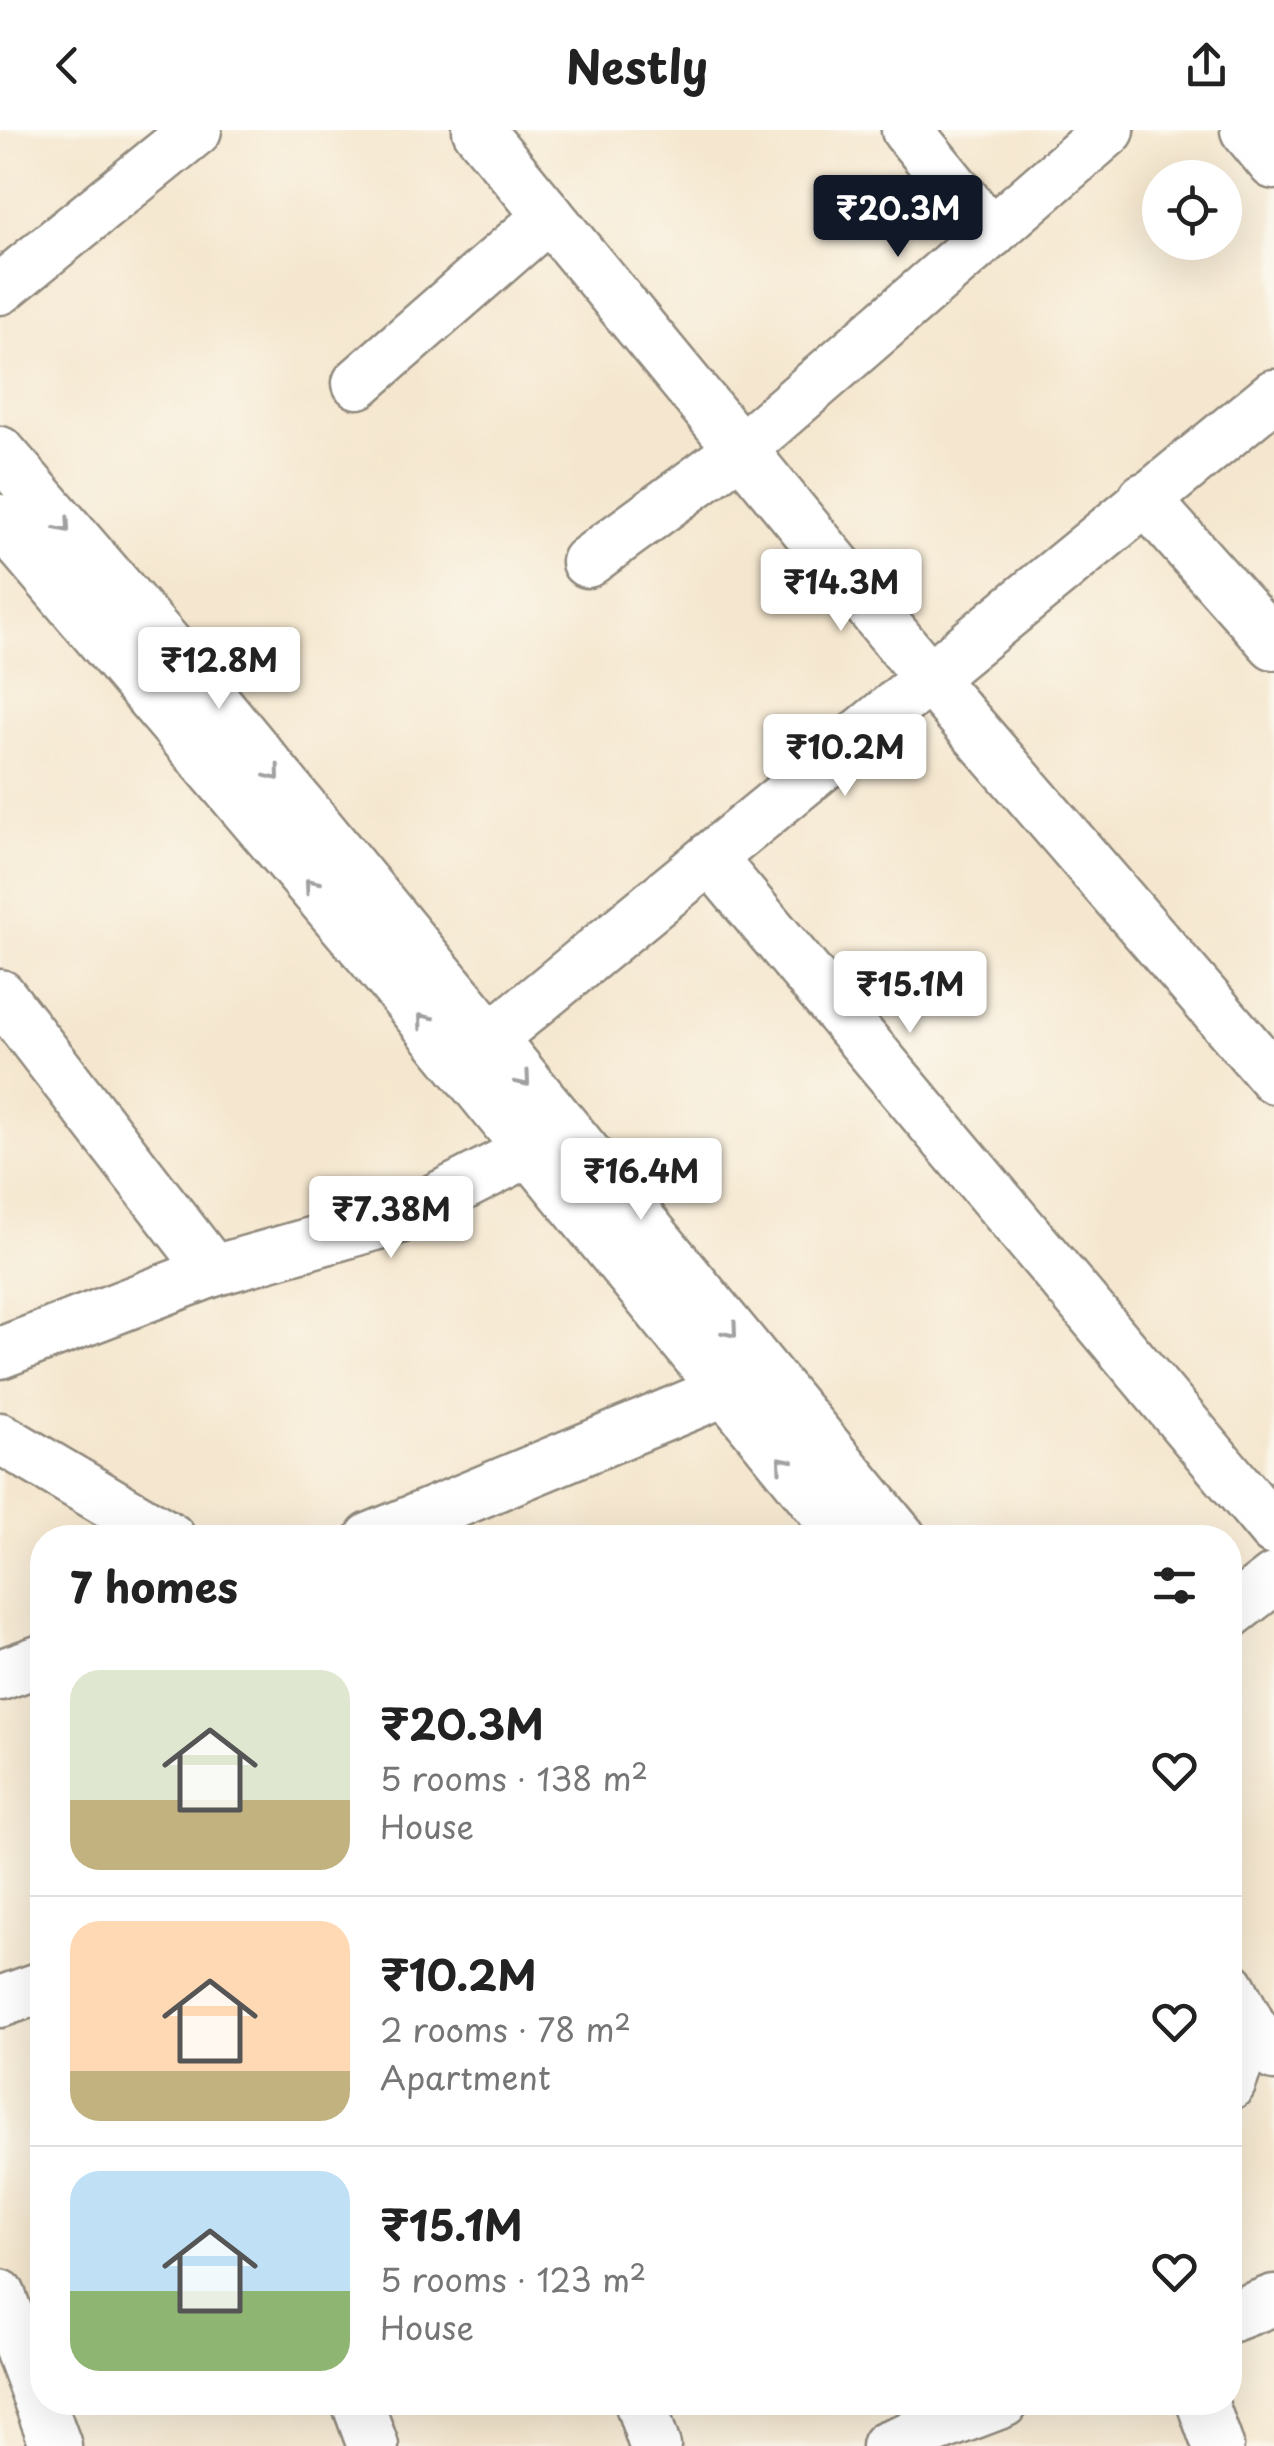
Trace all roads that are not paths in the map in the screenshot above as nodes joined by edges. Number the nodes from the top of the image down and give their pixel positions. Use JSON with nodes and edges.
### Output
{"nodes":[{"id":1,"x":196,"y":130,"type":"edge"},
{"id":2,"x":478,"y":130,"type":"edge"},
{"id":3,"x":907,"y":130,"type":"edge"},
{"id":4,"x":1109,"y":130,"type":"edge"},
{"id":5,"x":1246,"y":130,"type":"edge"},
{"id":6,"x":1274,"y":164,"type":"edge"},
{"id":7,"x":549,"y":216,"type":"junction"},
{"id":8,"x":991,"y":232,"type":"junction"},
{"id":9,"x":0,"y":289,"type":"edge"},
{"id":10,"x":358,"y":383,"type":"dead end"},
{"id":11,"x":1274,"y":395,"type":"edge"},
{"id":12,"x":740,"y":450,"type":"junction"},
{"id":13,"x":0,"y":452,"type":"edge"},
{"id":14,"x":1144,"y":498,"type":"junction"},
{"id":15,"x":0,"y":520,"type":"edge"},
{"id":16,"x":587,"y":562,"type":"dead end"},
{"id":17,"x":1274,"y":644,"type":"edge"},
{"id":18,"x":929,"y":678,"type":"junction"},
{"id":19,"x":710,"y":858,"type":"junction"},
{"id":20,"x":0,"y":995,"type":"edge"},
{"id":21,"x":490,"y":1039,"type":"junction"},
{"id":22,"x":1274,"y":1078,"type":"edge"},
{"id":23,"x":530,"y":1150,"type":"junction"},
{"id":24,"x":213,"y":1271,"type":"junction"},
{"id":25,"x":0,"y":1353,"type":"edge"},
{"id":26,"x":724,"y":1391,"type":"junction"},
{"id":27,"x":0,"y":1438,"type":"edge"},
{"id":28,"x":148,"y":1525,"type":"edge"},
{"id":29,"x":402,"y":1525,"type":"edge"},
{"id":30,"x":835,"y":1525,"type":"edge"},
{"id":31,"x":890,"y":1525,"type":"edge"},
{"id":32,"x":1274,"y":1530,"type":"edge"},
{"id":33,"x":1274,"y":1579,"type":"edge"},
{"id":34,"x":1242,"y":1604,"type":"edge"},
{"id":35,"x":30,"y":1664,"type":"edge"},
{"id":36,"x":0,"y":1675,"type":"edge"},
{"id":37,"x":30,"y":1991,"type":"edge"},
{"id":38,"x":0,"y":2002,"type":"edge"},
{"id":39,"x":1252,"y":2023,"type":"edge"},
{"id":40,"x":1242,"y":2051,"type":"edge"},
{"id":41,"x":0,"y":2296,"type":"edge"},
{"id":42,"x":1274,"y":2300,"type":"edge"},
{"id":43,"x":1242,"y":2312,"type":"edge"},
{"id":44,"x":30,"y":2376,"type":"edge"},
{"id":45,"x":44,"y":2415,"type":"edge"},
{"id":46,"x":362,"y":2415,"type":"edge"},
{"id":47,"x":644,"y":2415,"type":"edge"},
{"id":48,"x":1207,"y":2415,"type":"edge"},
{"id":49,"x":974,"y":2417,"type":"edge"},
{"id":50,"x":56,"y":2446,"type":"edge"},
{"id":51,"x":373,"y":2446,"type":"edge"},
{"id":52,"x":655,"y":2446,"type":"edge"},
{"id":53,"x":886,"y":2446,"type":"edge"},
{"id":54,"x":1218,"y":2446,"type":"edge"}],
"edges":[{"from":1,"to":9,"type":"street"},
{"from":2,"to":7,"type":"street"},
{"from":3,"to":8,"type":"street"},
{"from":4,"to":8,"type":"street"},
{"from":5,"to":6,"type":"street"},
{"from":7,"to":10,"type":"street"},
{"from":7,"to":12,"type":"street"},
{"from":8,"to":12,"type":"street"},
{"from":11,"to":14,"type":"street"},
{"from":12,"to":16,"type":"street"},
{"from":12,"to":18,"type":"street"},
{"from":13,"to":21,"type":"street","one_way":true},
{"from":14,"to":17,"type":"street"},
{"from":14,"to":18,"type":"street"},
{"from":23,"to":15,"type":"street","one_way":true},
{"from":18,"to":19,"type":"street"},
{"from":18,"to":22,"type":"street"},
{"from":19,"to":21,"type":"street"},
{"from":19,"to":32,"type":"street"},
{"from":20,"to":24,"type":"street"},
{"from":21,"to":31,"type":"street","one_way":true},
{"from":23,"to":24,"type":"street"},
{"from":23,"to":26,"type":"street"},
{"from":24,"to":25,"type":"street"},
{"from":26,"to":29,"type":"street"},
{"from":30,"to":26,"type":"street","one_way":true},
{"from":27,"to":28,"type":"street"},
{"from":33,"to":34,"type":"street"},
{"from":35,"to":36,"type":"street"},
{"from":37,"to":38,"type":"street"},
{"from":39,"to":40,"type":"street"},
{"from":41,"to":44,"type":"street"},
{"from":42,"to":43,"type":"street"},
{"from":45,"to":50,"type":"street"},
{"from":46,"to":51,"type":"street"},
{"from":47,"to":52,"type":"street"},
{"from":48,"to":54,"type":"street"},
{"from":49,"to":53,"type":"street"}]}
